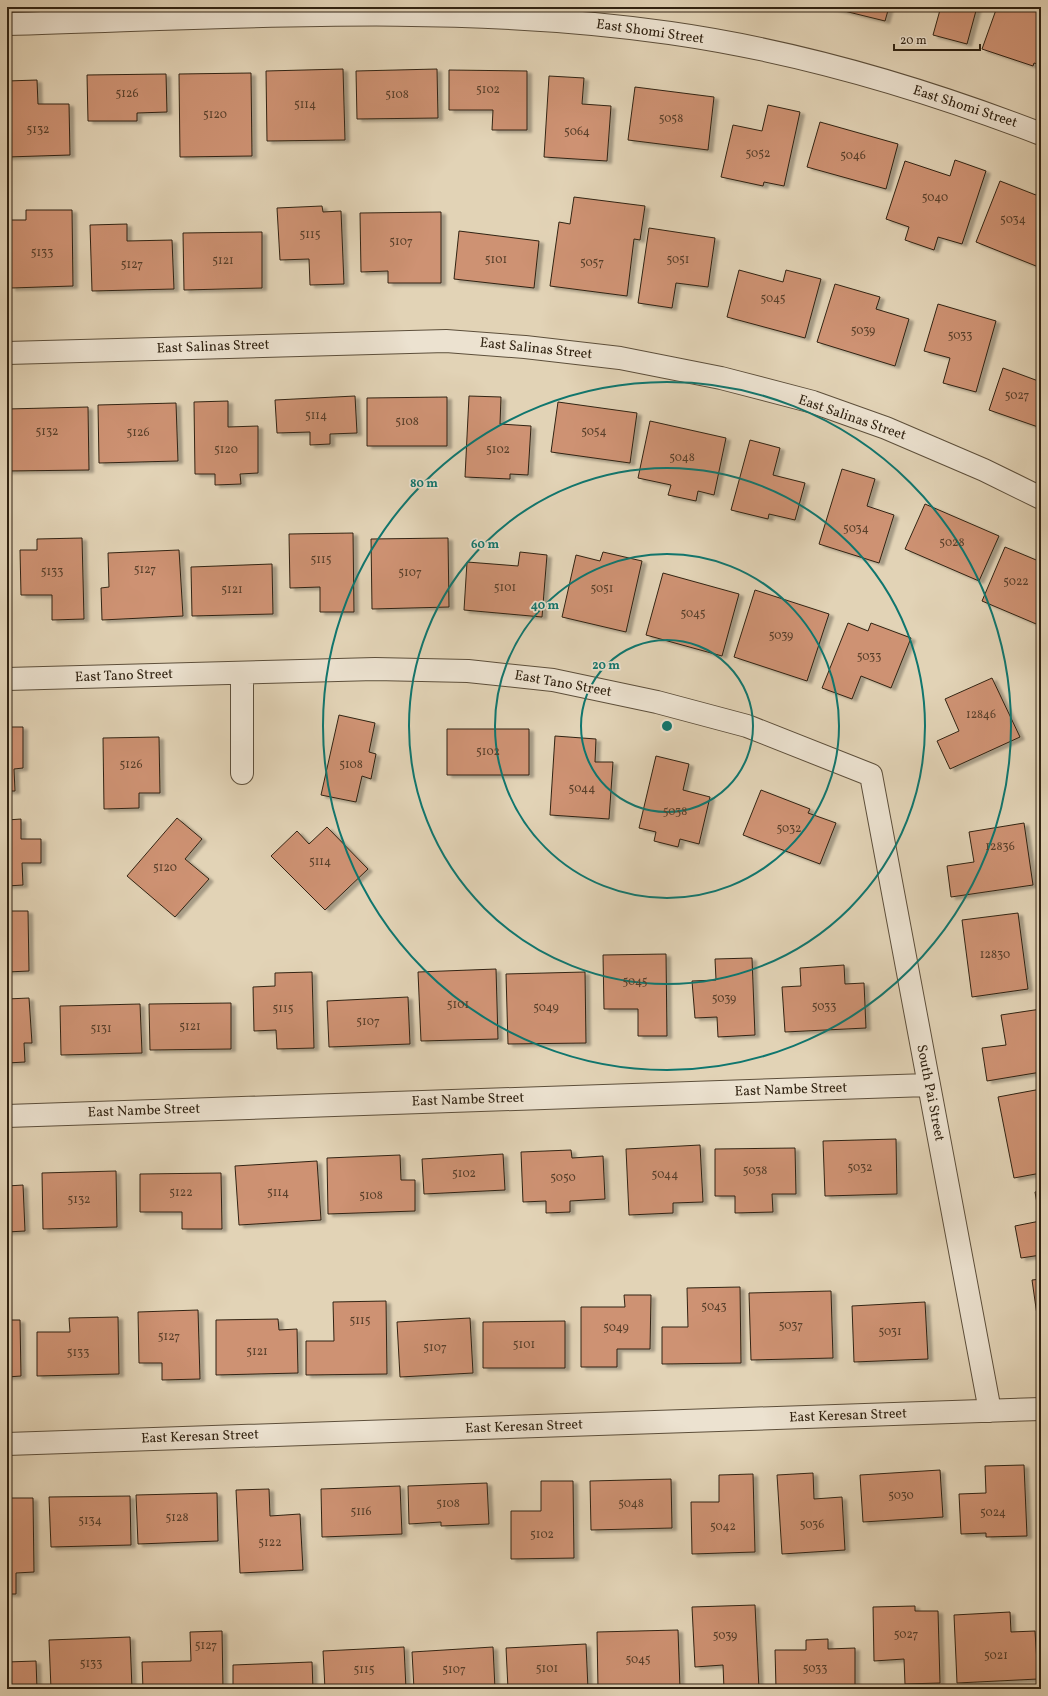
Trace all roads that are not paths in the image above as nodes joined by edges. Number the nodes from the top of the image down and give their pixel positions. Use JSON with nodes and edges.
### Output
{"nodes":[{"id":1,"x":7,"y":24,"type":"edge"},
{"id":2,"x":1041,"y":134,"type":"edge"},
{"id":3,"x":7,"y":353,"type":"edge"},
{"id":4,"x":1041,"y":498,"type":"edge"},
{"id":5,"x":242,"y":673,"type":"junction"},
{"id":6,"x":7,"y":679,"type":"edge"},
{"id":7,"x":242,"y":773,"type":"dead end"},
{"id":8,"x":871,"y":775,"type":"joint"},
{"id":9,"x":928,"y":1085,"type":"junction"},
{"id":10,"x":7,"y":1116,"type":"edge"},
{"id":11,"x":1041,"y":1409,"type":"edge"},
{"id":12,"x":990,"y":1411,"type":"junction"},
{"id":13,"x":7,"y":1444,"type":"edge"}],
"edges":[{"from":1,"to":2,"type":"street","name":"East Shomi Street"},
{"from":3,"to":4,"type":"street","name":"East Salinas Street"},
{"from":5,"to":6,"type":"street","name":"East Tano Street"},
{"from":5,"to":7,"type":"street"},
{"from":5,"to":8,"type":"street","name":"East Tano Street"},
{"from":8,"to":9,"type":"street","name":"South Pai Street"},
{"from":9,"to":10,"type":"street","name":"East Nambe Street"},
{"from":9,"to":12,"type":"street","name":"South Pai Street"},
{"from":11,"to":12,"type":"street","name":"East Keresan Street"},
{"from":12,"to":13,"type":"street","name":"East Keresan Street"}]}
